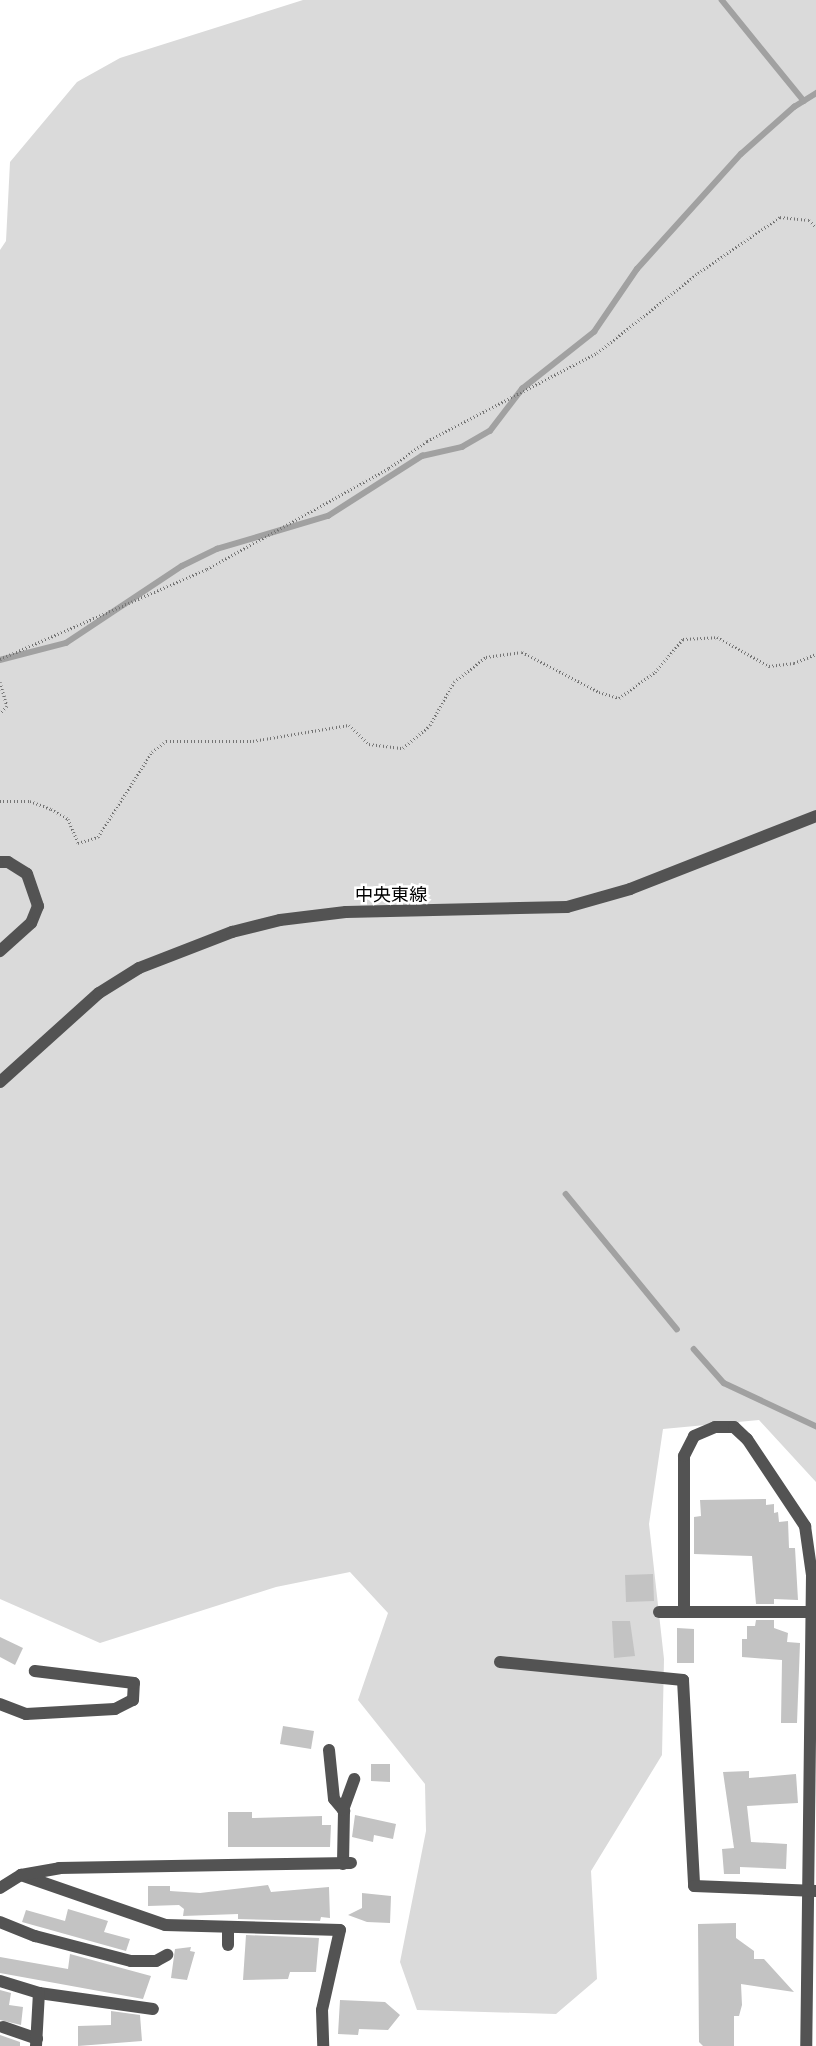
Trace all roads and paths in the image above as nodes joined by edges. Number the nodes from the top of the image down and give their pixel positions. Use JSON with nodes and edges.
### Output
{"nodes":[{"id":1,"x":816,"y":227,"type":"edge"},
{"id":2,"x":816,"y":654,"type":"edge"},
{"id":3,"x":0,"y":659,"type":"edge"},
{"id":4,"x":0,"y":682,"type":"edge"},
{"id":5,"x":0,"y":713,"type":"edge"},
{"id":6,"x":0,"y":801,"type":"edge"},
{"id":7,"x":816,"y":816,"type":"edge"},
{"id":8,"x":0,"y":862,"type":"edge"},
{"id":9,"x":0,"y":951,"type":"edge"},
{"id":10,"x":0,"y":1082,"type":"edge"},
{"id":11,"x":659,"y":1612,"type":"dead end"},
{"id":12,"x":684,"y":1612,"type":"junction"},
{"id":13,"x":812,"y":1612,"type":"junction"},
{"id":14,"x":500,"y":1662,"type":"dead end"},
{"id":15,"x":35,"y":1671,"type":"dead end"},
{"id":16,"x":0,"y":1704,"type":"edge"},
{"id":17,"x":329,"y":1750,"type":"dead end"},
{"id":18,"x":812,"y":1778,"type":"edge"},
{"id":19,"x":354,"y":1779,"type":"dead end"},
{"id":20,"x":343,"y":1810,"type":"junction"},
{"id":21,"x":21,"y":1875,"type":"junction"},
{"id":22,"x":0,"y":1888,"type":"edge"},
{"id":23,"x":813,"y":1891,"type":"edge"},
{"id":24,"x":0,"y":1922,"type":"edge"},
{"id":25,"x":228,"y":1926,"type":"junction"},
{"id":26,"x":228,"y":1945,"type":"dead end"},
{"id":27,"x":167,"y":1956,"type":"dead end"},
{"id":28,"x":0,"y":1981,"type":"edge"},
{"id":29,"x":812,"y":1991,"type":"edge"},
{"id":30,"x":39,"y":1993,"type":"junction"},
{"id":31,"x":153,"y":2008,"type":"dead end"},
{"id":32,"x":3,"y":2026,"type":"dead end"},
{"id":33,"x":37,"y":2042,"type":"edge"},
{"id":34,"x":323,"y":2046,"type":"edge"},
{"id":35,"x":806,"y":2046,"type":"edge"}],
"edges":[{"from":1,"to":3,"type":"path"},
{"from":2,"to":6,"type":"path"},
{"from":4,"to":5,"type":"path"},
{"from":7,"to":10,"type":"street","name":"中央東線"},
{"from":8,"to":9,"type":"street"},
{"from":11,"to":12,"type":"street"},
{"from":12,"to":13,"type":"street"},
{"from":12,"to":13,"type":"street"},
{"from":13,"to":18,"type":"street"},
{"from":14,"to":23,"type":"street"},
{"from":15,"to":16,"type":"street"},
{"from":17,"to":20,"type":"street"},
{"from":18,"to":23,"type":"street"},
{"from":19,"to":20,"type":"street"},
{"from":20,"to":21,"type":"street"},
{"from":21,"to":22,"type":"street"},
{"from":21,"to":25,"type":"street"},
{"from":23,"to":29,"type":"street"},
{"from":24,"to":27,"type":"street"},
{"from":25,"to":26,"type":"street"},
{"from":25,"to":34,"type":"street"},
{"from":28,"to":30,"type":"street"},
{"from":29,"to":35,"type":"street"},
{"from":30,"to":31,"type":"street"},
{"from":30,"to":33,"type":"street"},
{"from":32,"to":33,"type":"street"}]}
